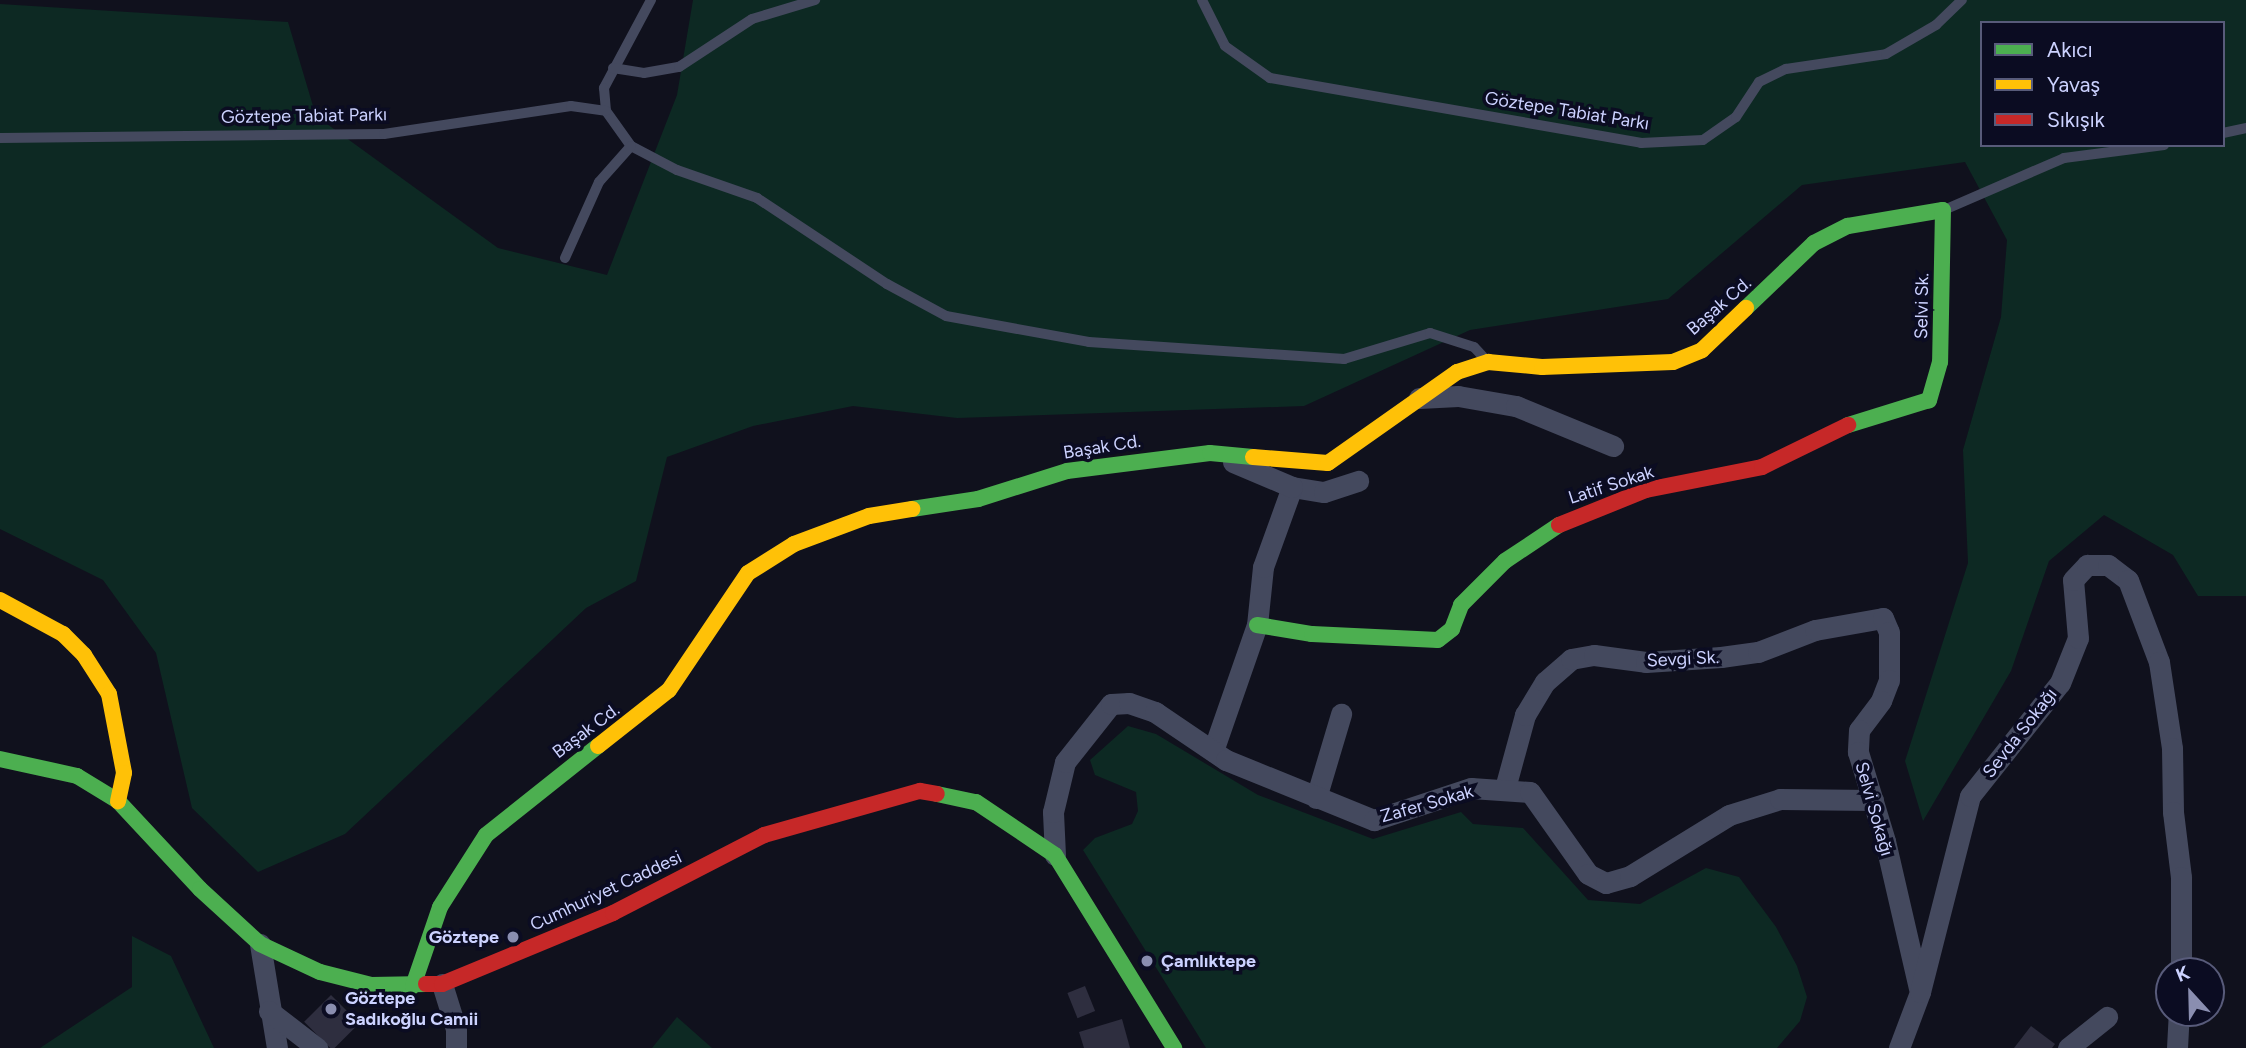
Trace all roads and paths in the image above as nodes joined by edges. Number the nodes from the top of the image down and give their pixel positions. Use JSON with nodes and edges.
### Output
{"nodes":[{"id":1,"x":651,"y":0,"type":"edge"},
{"id":2,"x":815,"y":0,"type":"edge"},
{"id":3,"x":1202,"y":0,"type":"edge"},
{"id":4,"x":1962,"y":0,"type":"edge"},
{"id":5,"x":613,"y":68,"type":"junction"},
{"id":6,"x":606,"y":111,"type":"junction"},
{"id":7,"x":2246,"y":128,"type":"edge"},
{"id":8,"x":2225,"y":133,"type":"edge"},
{"id":9,"x":0,"y":138,"type":"edge"},
{"id":10,"x":631,"y":146,"type":"junction"},
{"id":11,"x":2149,"y":147,"type":"edge"},
{"id":12,"x":1943,"y":210,"type":"junction"},
{"id":13,"x":565,"y":258,"type":"dead end"},
{"id":14,"x":1488,"y":362,"type":"junction"},
{"id":15,"x":1417,"y":398,"type":"junction"},
{"id":16,"x":1929,"y":400,"type":"joint"},
{"id":17,"x":1613,"y":446,"type":"dead end"},
{"id":18,"x":1210,"y":453,"type":"junction"},
{"id":19,"x":1358,"y":481,"type":"dead end"},
{"id":20,"x":1292,"y":487,"type":"junction"},
{"id":21,"x":0,"y":600,"type":"edge"},
{"id":22,"x":1257,"y":625,"type":"junction"},
{"id":23,"x":1889,"y":632,"type":"joint"},
{"id":24,"x":1341,"y":715,"type":"dead end"},
{"id":25,"x":1213,"y":751,"type":"junction"},
{"id":26,"x":0,"y":759,"type":"edge"},
{"id":27,"x":1505,"y":788,"type":"junction"},
{"id":28,"x":1316,"y":798,"type":"junction"},
{"id":29,"x":1874,"y":800,"type":"junction"},
{"id":30,"x":118,"y":801,"type":"junction"},
{"id":31,"x":1055,"y":855,"type":"junction"},
{"id":32,"x":260,"y":944,"type":"junction"},
{"id":33,"x":2181,"y":957,"type":"edge"},
{"id":34,"x":442,"y":984,"type":"junction"},
{"id":35,"x":413,"y":986,"type":"junction"},
{"id":36,"x":1920,"y":992,"type":"junction"},
{"id":37,"x":269,"y":1011,"type":"junction"},
{"id":38,"x":2108,"y":1017,"type":"dead end"},
{"id":39,"x":2178,"y":1027,"type":"edge"},
{"id":40,"x":277,"y":1048,"type":"edge"},
{"id":41,"x":317,"y":1048,"type":"edge"},
{"id":42,"x":456,"y":1048,"type":"edge"},
{"id":43,"x":1174,"y":1048,"type":"edge"},
{"id":44,"x":1899,"y":1048,"type":"edge"},
{"id":45,"x":2068,"y":1048,"type":"edge"},
{"id":46,"x":2177,"y":1048,"type":"edge"}],
"edges":[{"from":1,"to":5,"type":"lane"},
{"from":2,"to":5,"type":"lane"},
{"from":3,"to":4,"type":"lane","name":"Göztepe Tabiat Parkı"},
{"from":5,"to":6,"type":"lane"},
{"from":6,"to":9,"type":"lane","name":"Göztepe Tabiat Parkı"},
{"from":6,"to":10,"type":"lane"},
{"from":7,"to":8,"type":"lane"},
{"from":10,"to":13,"type":"lane"},
{"from":10,"to":14,"type":"lane"},
{"from":11,"to":12,"type":"lane"},
{"from":12,"to":14,"type":"street","name":"Başak Cd."},
{"from":12,"to":16,"type":"street","name":"Selvi Sk."},
{"from":14,"to":15,"type":"street","name":"Başak Cd."},
{"from":15,"to":17,"type":"street"},
{"from":15,"to":18,"type":"street","name":"Başak Cd."},
{"from":16,"to":22,"type":"street","name":"Latif Sokak"},
{"from":18,"to":20,"type":"street"},
{"from":18,"to":35,"type":"street","name":"Başak Cd."},
{"from":19,"to":20,"type":"street"},
{"from":20,"to":22,"type":"street"},
{"from":21,"to":30,"type":"street"},
{"from":22,"to":25,"type":"street"},
{"from":23,"to":27,"type":"street","name":"Sevgi Sk."},
{"from":23,"to":29,"type":"street","name":"Selvi Sokağı"},
{"from":24,"to":28,"type":"street"},
{"from":25,"to":28,"type":"street","name":"Zafer Sokak"},
{"from":25,"to":31,"type":"street","name":"Zafer Sokak"},
{"from":26,"to":30,"type":"street","name":"Cumhuriyet Caddesi"},
{"from":27,"to":28,"type":"street","name":"Zafer Sokak"},
{"from":27,"to":29,"type":"street","name":"Zafer Sokak"},
{"from":29,"to":36,"type":"street","name":"Selvi Sokağı"},
{"from":30,"to":32,"type":"street","name":"Cumhuriyet Caddesi"},
{"from":31,"to":34,"type":"street","name":"Cumhuriyet Caddesi"},
{"from":31,"to":43,"type":"street","name":"Cumhuriyet Caddesi"},
{"from":32,"to":35,"type":"street","name":"Cumhuriyet Caddesi"},
{"from":32,"to":37,"type":"street"},
{"from":33,"to":36,"type":"street","name":"Sevda Sokağı"},
{"from":34,"to":35,"type":"street","name":"Cumhuriyet Caddesi"},
{"from":34,"to":42,"type":"street"},
{"from":36,"to":44,"type":"street","name":"Sevda Sokağı"},
{"from":37,"to":40,"type":"street"},
{"from":37,"to":41,"type":"street"},
{"from":38,"to":45,"type":"street"},
{"from":39,"to":46,"type":"street"}]}
